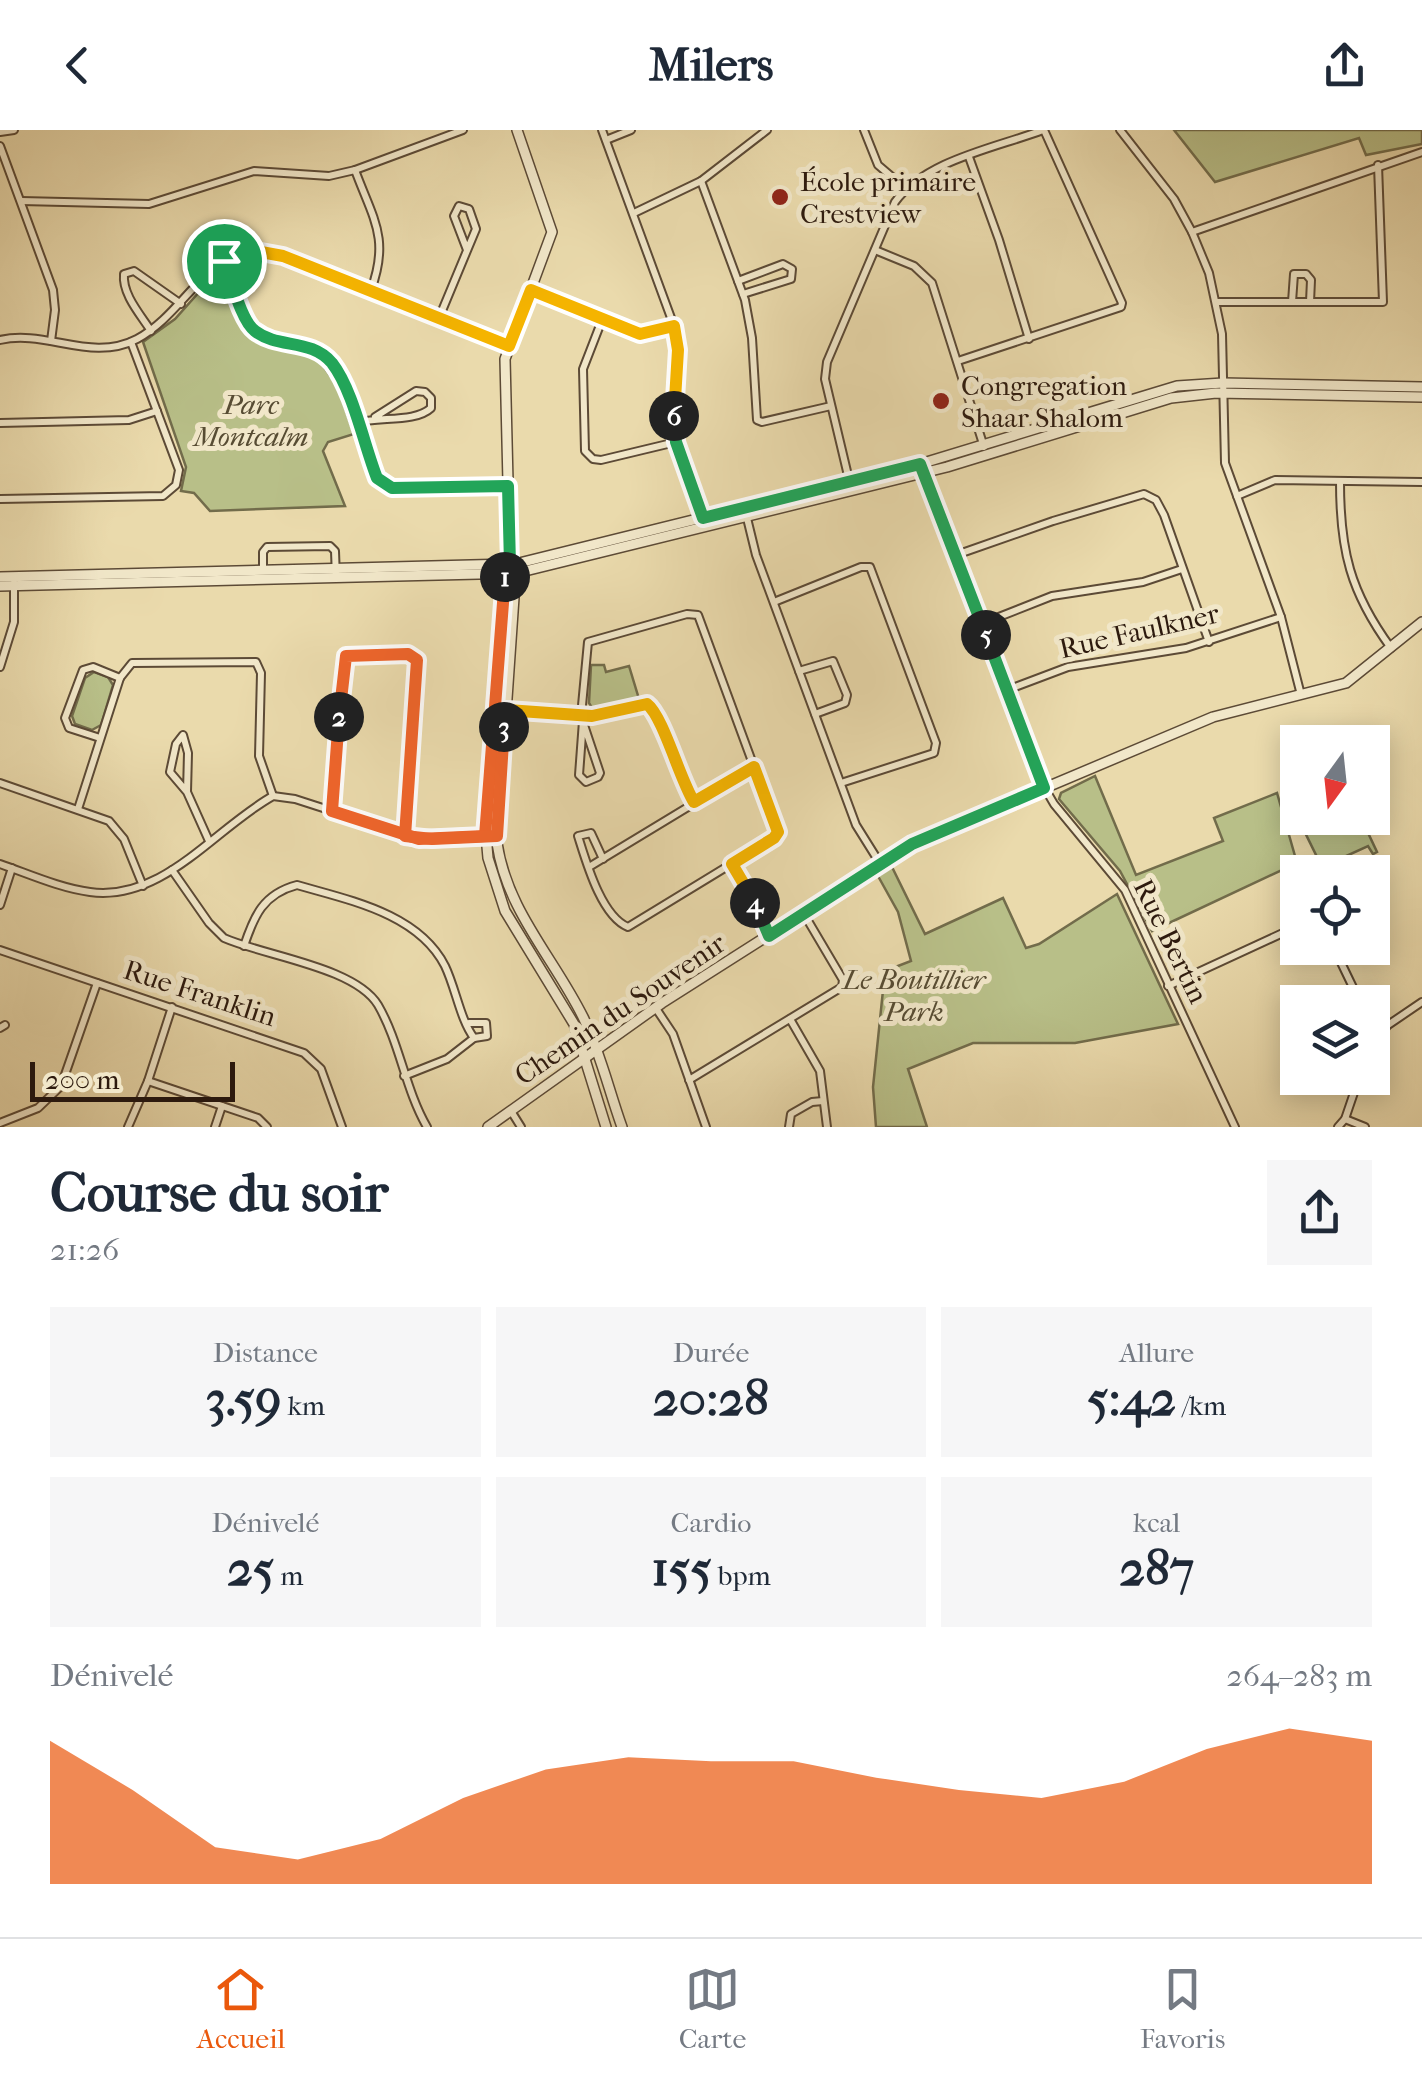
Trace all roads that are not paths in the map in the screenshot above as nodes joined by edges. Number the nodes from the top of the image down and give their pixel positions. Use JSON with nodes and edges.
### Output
{"nodes":[{"id":1,"x":14,"y":130,"type":"edge"},
{"id":2,"x":463,"y":130,"type":"edge"},
{"id":3,"x":517,"y":130,"type":"edge"},
{"id":4,"x":602,"y":130,"type":"edge"},
{"id":5,"x":631,"y":130,"type":"edge"},
{"id":6,"x":767,"y":130,"type":"edge"},
{"id":7,"x":864,"y":130,"type":"edge"},
{"id":8,"x":1043,"y":130,"type":"edge"},
{"id":9,"x":1120,"y":130,"type":"edge"},
{"id":10,"x":0,"y":132,"type":"edge"},
{"id":11,"x":606,"y":140,"type":"junction"},
{"id":12,"x":0,"y":146,"type":"edge"},
{"id":13,"x":1422,"y":152,"type":"edge"},
{"id":14,"x":969,"y":157,"type":"junction"},
{"id":15,"x":1378,"y":166,"type":"junction"},
{"id":16,"x":355,"y":170,"type":"junction"},
{"id":17,"x":701,"y":182,"type":"junction"},
{"id":18,"x":905,"y":188,"type":"junction"},
{"id":19,"x":21,"y":202,"type":"junction"},
{"id":20,"x":634,"y":213,"type":"junction"},
{"id":21,"x":1192,"y":232,"type":"junction"},
{"id":22,"x":466,"y":250,"type":"junction"},
{"id":23,"x":875,"y":250,"type":"junction"},
{"id":24,"x":224,"y":261,"type":"junction"},
{"id":25,"x":738,"y":281,"type":"junction"},
{"id":26,"x":371,"y":290,"type":"junction"},
{"id":27,"x":531,"y":290,"type":"junction"},
{"id":28,"x":743,"y":294,"type":"junction"},
{"id":29,"x":1217,"y":302,"type":"junction"},
{"id":30,"x":1292,"y":302,"type":"junction"},
{"id":31,"x":1310,"y":302,"type":"junction"},
{"id":32,"x":181,"y":304,"type":"junction"},
{"id":33,"x":438,"y":318,"type":"junction"},
{"id":34,"x":602,"y":320,"type":"junction"},
{"id":35,"x":674,"y":326,"type":"junction"},
{"id":36,"x":151,"y":330,"type":"junction"},
{"id":37,"x":1029,"y":338,"type":"junction"},
{"id":38,"x":0,"y":340,"type":"edge"},
{"id":39,"x":51,"y":341,"type":"junction"},
{"id":40,"x":131,"y":342,"type":"junction"},
{"id":41,"x":509,"y":346,"type":"junction"},
{"id":42,"x":958,"y":361,"type":"junction"},
{"id":43,"x":1422,"y":387,"type":"edge"},
{"id":44,"x":1224,"y":388,"type":"junction"},
{"id":45,"x":1422,"y":397,"type":"edge"},
{"id":46,"x":831,"y":406,"type":"junction"},
{"id":47,"x":157,"y":410,"type":"junction"},
{"id":48,"x":375,"y":417,"type":"junction"},
{"id":49,"x":357,"y":423,"type":"junction"},
{"id":50,"x":0,"y":424,"type":"edge"},
{"id":51,"x":676,"y":442,"type":"junction"},
{"id":52,"x":985,"y":449,"type":"junction"},
{"id":53,"x":921,"y":469,"type":"junction"},
{"id":54,"x":1340,"y":482,"type":"junction"},
{"id":55,"x":1422,"y":482,"type":"edge"},
{"id":56,"x":508,"y":486,"type":"junction"},
{"id":57,"x":851,"y":486,"type":"junction"},
{"id":58,"x":1236,"y":496,"type":"junction"},
{"id":59,"x":0,"y":498,"type":"edge"},
{"id":60,"x":746,"y":512,"type":"junction"},
{"id":61,"x":704,"y":522,"type":"junction"},
{"id":62,"x":956,"y":555,"type":"junction"},
{"id":63,"x":1182,"y":569,"type":"junction"},
{"id":64,"x":510,"y":570,"type":"junction"},
{"id":65,"x":263,"y":571,"type":"junction"},
{"id":66,"x":336,"y":573,"type":"junction"},
{"id":67,"x":0,"y":577,"type":"edge"},
{"id":68,"x":14,"y":581,"type":"junction"},
{"id":69,"x":0,"y":586,"type":"edge"},
{"id":70,"x":774,"y":602,"type":"junction"},
{"id":71,"x":1281,"y":617,"type":"junction"},
{"id":72,"x":1422,"y":622,"type":"edge"},
{"id":73,"x":981,"y":624,"type":"junction"},
{"id":74,"x":1209,"y":642,"type":"junction"},
{"id":75,"x":1391,"y":648,"type":"junction"},
{"id":76,"x":0,"y":667,"type":"edge"},
{"id":77,"x":799,"y":671,"type":"junction"},
{"id":78,"x":120,"y":678,"type":"junction"},
{"id":79,"x":1007,"y":690,"type":"junction"},
{"id":80,"x":1300,"y":695,"type":"junction"},
{"id":81,"x":500,"y":709,"type":"junction"},
{"id":82,"x":815,"y":714,"type":"junction"},
{"id":83,"x":582,"y":718,"type":"junction"},
{"id":84,"x":100,"y":738,"type":"junction"},
{"id":85,"x":754,"y":767,"type":"junction"},
{"id":86,"x":841,"y":783,"type":"junction"},
{"id":87,"x":0,"y":784,"type":"edge"},
{"id":88,"x":1044,"y":788,"type":"junction"},
{"id":89,"x":187,"y":792,"type":"junction"},
{"id":90,"x":274,"y":796,"type":"junction"},
{"id":91,"x":694,"y":802,"type":"junction"},
{"id":92,"x":78,"y":809,"type":"junction"},
{"id":93,"x":332,"y":811,"type":"junction"},
{"id":94,"x":405,"y":836,"type":"junction"},
{"id":95,"x":485,"y":836,"type":"junction"},
{"id":96,"x":497,"y":836,"type":"junction"},
{"id":97,"x":209,"y":841,"type":"junction"},
{"id":98,"x":603,"y":859,"type":"junction"},
{"id":99,"x":0,"y":864,"type":"edge"},
{"id":100,"x":732,"y":864,"type":"junction"},
{"id":101,"x":881,"y":865,"type":"junction"},
{"id":102,"x":589,"y":867,"type":"junction"},
{"id":103,"x":12,"y":868,"type":"junction"},
{"id":104,"x":172,"y":870,"type":"junction"},
{"id":105,"x":143,"y":886,"type":"junction"},
{"id":106,"x":0,"y":905,"type":"edge"},
{"id":107,"x":804,"y":914,"type":"junction"},
{"id":108,"x":1280,"y":934,"type":"edge"},
{"id":109,"x":769,"y":936,"type":"junction"},
{"id":110,"x":244,"y":946,"type":"junction"},
{"id":111,"x":0,"y":950,"type":"edge"},
{"id":112,"x":98,"y":983,"type":"junction"},
{"id":113,"x":1168,"y":986,"type":"junction"},
{"id":114,"x":1422,"y":1002,"type":"edge"},
{"id":115,"x":172,"y":1007,"type":"junction"},
{"id":116,"x":655,"y":1008,"type":"junction"},
{"id":117,"x":790,"y":1019,"type":"junction"},
{"id":118,"x":469,"y":1023,"type":"junction"},
{"id":119,"x":1390,"y":1024,"type":"edge"},
{"id":120,"x":474,"y":1038,"type":"junction"},
{"id":121,"x":595,"y":1051,"type":"junction"},
{"id":122,"x":584,"y":1060,"type":"junction"},
{"id":123,"x":404,"y":1076,"type":"junction"},
{"id":124,"x":690,"y":1080,"type":"junction"},
{"id":125,"x":148,"y":1081,"type":"junction"},
{"id":126,"x":1354,"y":1095,"type":"edge"},
{"id":127,"x":823,"y":1100,"type":"junction"},
{"id":128,"x":222,"y":1106,"type":"junction"},
{"id":129,"x":511,"y":1111,"type":"junction"},
{"id":130,"x":1345,"y":1120,"type":"junction"},
{"id":131,"x":0,"y":1123,"type":"edge"},
{"id":132,"x":128,"y":1127,"type":"edge"},
{"id":133,"x":214,"y":1127,"type":"edge"},
{"id":134,"x":268,"y":1127,"type":"edge"},
{"id":135,"x":342,"y":1127,"type":"edge"},
{"id":136,"x":427,"y":1127,"type":"edge"},
{"id":137,"x":488,"y":1127,"type":"edge"},
{"id":138,"x":521,"y":1127,"type":"edge"},
{"id":139,"x":606,"y":1127,"type":"edge"},
{"id":140,"x":622,"y":1127,"type":"edge"},
{"id":141,"x":706,"y":1127,"type":"edge"},
{"id":142,"x":789,"y":1127,"type":"edge"},
{"id":143,"x":826,"y":1127,"type":"edge"},
{"id":144,"x":1236,"y":1127,"type":"edge"},
{"id":145,"x":1338,"y":1127,"type":"edge"},
{"id":146,"x":1365,"y":1127,"type":"edge"}],
"edges":[{"from":1,"to":10,"type":"street"},
{"from":2,"to":16,"type":"street"},
{"from":3,"to":27,"type":"street"},
{"from":4,"to":11,"type":"street"},
{"from":5,"to":11,"type":"street"},
{"from":6,"to":17,"type":"street"},
{"from":7,"to":18,"type":"street"},
{"from":8,"to":14,"type":"street"},
{"from":8,"to":37,"type":"street"},
{"from":9,"to":21,"type":"street"},
{"from":11,"to":20,"type":"street"},
{"from":12,"to":19,"type":"street"},
{"from":13,"to":15,"type":"street"},
{"from":14,"to":18,"type":"street"},
{"from":14,"to":37,"type":"street"},
{"from":15,"to":21,"type":"street"},
{"from":15,"to":31,"type":"street"},
{"from":16,"to":19,"type":"street"},
{"from":16,"to":26,"type":"street"},
{"from":17,"to":20,"type":"street"},
{"from":17,"to":25,"type":"street"},
{"from":18,"to":23,"type":"street"},
{"from":19,"to":39,"type":"street"},
{"from":20,"to":35,"type":"street"},
{"from":21,"to":29,"type":"street"},
{"from":22,"to":22,"type":"street"},
{"from":22,"to":33,"type":"street"},
{"from":23,"to":42,"type":"street"},
{"from":23,"to":46,"type":"street"},
{"from":24,"to":26,"type":"street"},
{"from":24,"to":32,"type":"street"},
{"from":24,"to":49,"type":"street"},
{"from":25,"to":28,"type":"street"},
{"from":25,"to":28,"type":"street"},
{"from":26,"to":33,"type":"street"},
{"from":27,"to":34,"type":"street"},
{"from":27,"to":41,"type":"street"},
{"from":28,"to":46,"type":"street"},
{"from":29,"to":30,"type":"street"},
{"from":29,"to":44,"type":"street"},
{"from":30,"to":31,"type":"street"},
{"from":30,"to":31,"type":"street"},
{"from":32,"to":36,"type":"street"},
{"from":32,"to":36,"type":"street"},
{"from":33,"to":41,"type":"street"},
{"from":34,"to":35,"type":"street"},
{"from":34,"to":51,"type":"street"},
{"from":35,"to":51,"type":"street"},
{"from":36,"to":40,"type":"street"},
{"from":37,"to":42,"type":"street"},
{"from":38,"to":39,"type":"street"},
{"from":39,"to":40,"type":"street"},
{"from":40,"to":47,"type":"street"},
{"from":41,"to":56,"type":"street"},
{"from":42,"to":52,"type":"street"},
{"from":43,"to":44,"type":"street"},
{"from":44,"to":45,"type":"street"},
{"from":44,"to":52,"type":"street"},
{"from":44,"to":58,"type":"street"},
{"from":46,"to":57,"type":"street"},
{"from":47,"to":50,"type":"street"},
{"from":47,"to":59,"type":"street"},
{"from":48,"to":48,"type":"street"},
{"from":48,"to":49,"type":"street"},
{"from":49,"to":56,"type":"street"},
{"from":51,"to":61,"type":"street"},
{"from":52,"to":53,"type":"street"},
{"from":53,"to":57,"type":"street"},
{"from":53,"to":62,"type":"street","name":"Rue Bertin"},
{"from":54,"to":55,"type":"street"},
{"from":54,"to":58,"type":"street"},
{"from":54,"to":75,"type":"street"},
{"from":56,"to":64,"type":"street"},
{"from":57,"to":60,"type":"street"},
{"from":58,"to":71,"type":"street"},
{"from":60,"to":61,"type":"street"},
{"from":60,"to":70,"type":"street"},
{"from":61,"to":64,"type":"street"},
{"from":62,"to":63,"type":"street"},
{"from":62,"to":73,"type":"street","name":"Rue Bertin"},
{"from":63,"to":73,"type":"street"},
{"from":63,"to":74,"type":"street"},
{"from":64,"to":66,"type":"street"},
{"from":64,"to":81,"type":"street"},
{"from":65,"to":66,"type":"street"},
{"from":65,"to":66,"type":"street"},
{"from":65,"to":68,"type":"street"},
{"from":66,"to":68,"type":"street"},
{"from":67,"to":68,"type":"street"},
{"from":68,"to":69,"type":"street"},
{"from":68,"to":76,"type":"street"},
{"from":70,"to":77,"type":"street"},
{"from":70,"to":86,"type":"street"},
{"from":71,"to":74,"type":"street","name":"Rue Faulkner"},
{"from":71,"to":80,"type":"street"},
{"from":72,"to":75,"type":"street","name":"Chemin du Souvenir"},
{"from":73,"to":79,"type":"street","name":"Rue Bertin"},
{"from":74,"to":79,"type":"street","name":"Rue Faulkner"},
{"from":75,"to":80,"type":"street","name":"Chemin du Souvenir"},
{"from":77,"to":82,"type":"street"},
{"from":77,"to":82,"type":"street"},
{"from":78,"to":84,"type":"street"},
{"from":78,"to":84,"type":"street"},
{"from":78,"to":90,"type":"street"},
{"from":79,"to":88,"type":"street","name":"Rue Bertin"},
{"from":80,"to":88,"type":"street","name":"Chemin du Souvenir"},
{"from":81,"to":83,"type":"street"},
{"from":81,"to":95,"type":"street"},
{"from":81,"to":96,"type":"street"},
{"from":82,"to":86,"type":"street"},
{"from":83,"to":83,"type":"street"},
{"from":83,"to":85,"type":"street"},
{"from":83,"to":91,"type":"street"},
{"from":84,"to":92,"type":"street"},
{"from":85,"to":91,"type":"street"},
{"from":85,"to":100,"type":"street"},
{"from":86,"to":101,"type":"street"},
{"from":87,"to":92,"type":"street"},
{"from":88,"to":101,"type":"street","name":"Chemin du Souvenir"},
{"from":88,"to":113,"type":"street","name":"Rue Bertin"},
{"from":89,"to":89,"type":"street"},
{"from":89,"to":97,"type":"street"},
{"from":90,"to":93,"type":"street"},
{"from":90,"to":97,"type":"street"},
{"from":91,"to":98,"type":"street"},
{"from":92,"to":105,"type":"street"},
{"from":93,"to":94,"type":"street"},
{"from":93,"to":94,"type":"street"},
{"from":94,"to":95,"type":"street"},
{"from":95,"to":96,"type":"street"},
{"from":95,"to":122,"type":"street"},
{"from":96,"to":121,"type":"street"},
{"from":97,"to":104,"type":"street"},
{"from":98,"to":102,"type":"street"},
{"from":98,"to":102,"type":"street"},
{"from":99,"to":103,"type":"street"},
{"from":100,"to":102,"type":"street"},
{"from":100,"to":109,"type":"street"},
{"from":101,"to":107,"type":"street","name":"Chemin du Souvenir"},
{"from":103,"to":105,"type":"street"},
{"from":103,"to":106,"type":"street"},
{"from":104,"to":105,"type":"street"},
{"from":104,"to":110,"type":"street"},
{"from":107,"to":109,"type":"street","name":"Chemin du Souvenir"},
{"from":107,"to":117,"type":"street"},
{"from":108,"to":113,"type":"street"},
{"from":109,"to":116,"type":"street","name":"Chemin du Souvenir"},
{"from":110,"to":118,"type":"street"},
{"from":110,"to":123,"type":"street"},
{"from":111,"to":112,"type":"street","name":"Rue Franklin"},
{"from":112,"to":115,"type":"street","name":"Rue Franklin"},
{"from":112,"to":131,"type":"street"},
{"from":113,"to":144,"type":"street","name":"Rue Bertin"},
{"from":114,"to":119,"type":"street"},
{"from":115,"to":125,"type":"street"},
{"from":115,"to":135,"type":"street","name":"Rue Franklin"},
{"from":116,"to":121,"type":"street","name":"Chemin du Souvenir"},
{"from":116,"to":124,"type":"street"},
{"from":117,"to":124,"type":"street"},
{"from":117,"to":127,"type":"street"},
{"from":118,"to":120,"type":"street"},
{"from":118,"to":120,"type":"street"},
{"from":120,"to":123,"type":"street"},
{"from":121,"to":122,"type":"street","name":"Chemin du Souvenir"},
{"from":121,"to":140,"type":"street"},
{"from":122,"to":129,"type":"street","name":"Chemin du Souvenir"},
{"from":122,"to":139,"type":"street"},
{"from":123,"to":136,"type":"street"},
{"from":124,"to":141,"type":"street"},
{"from":125,"to":128,"type":"street"},
{"from":125,"to":132,"type":"street"},
{"from":126,"to":130,"type":"street"},
{"from":127,"to":142,"type":"street"},
{"from":127,"to":143,"type":"street"},
{"from":128,"to":133,"type":"street"},
{"from":128,"to":134,"type":"street"},
{"from":129,"to":137,"type":"street","name":"Chemin du Souvenir"},
{"from":129,"to":138,"type":"street"},
{"from":130,"to":145,"type":"street"},
{"from":130,"to":146,"type":"street"}]}
